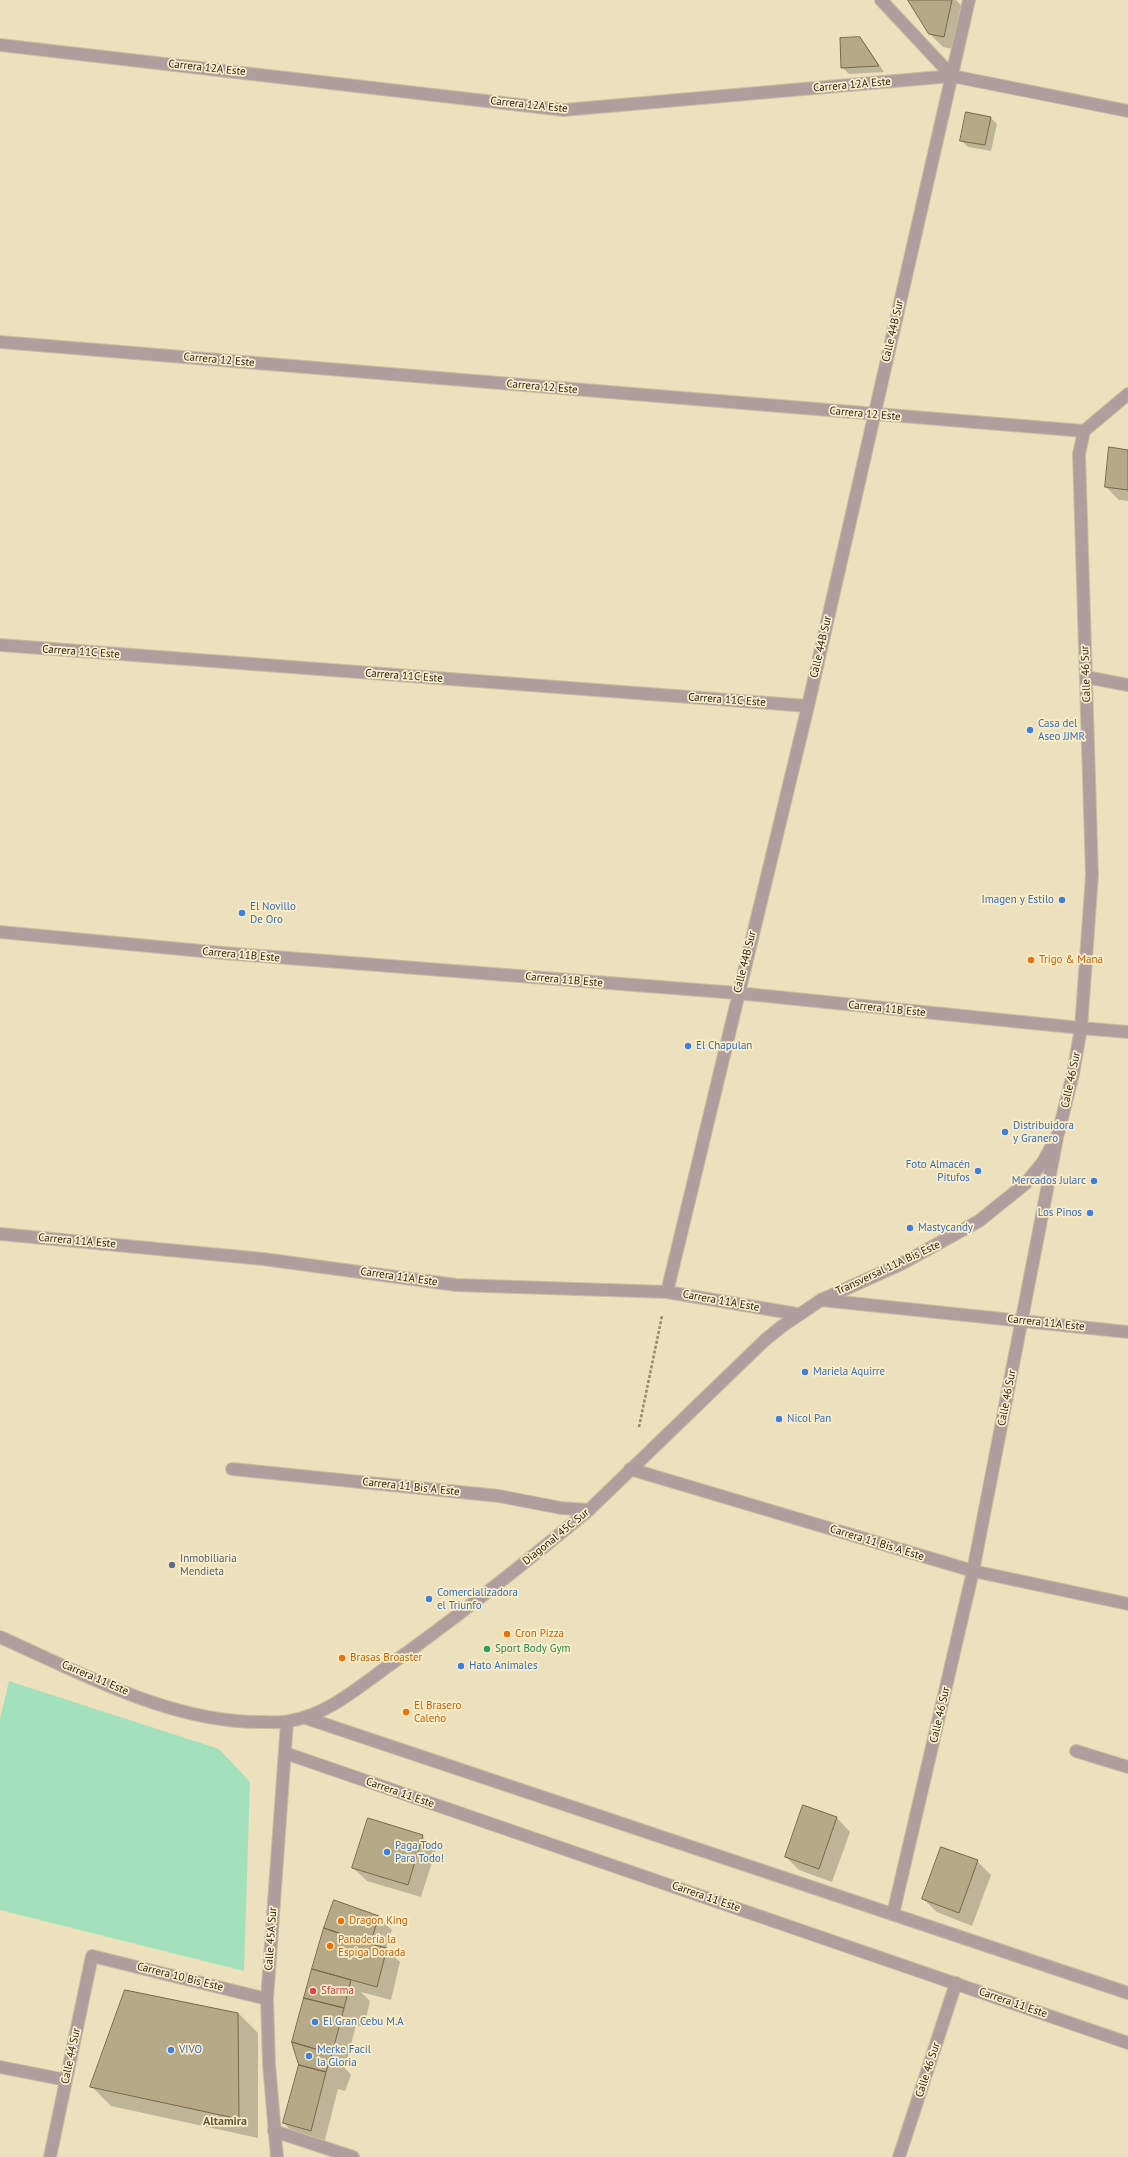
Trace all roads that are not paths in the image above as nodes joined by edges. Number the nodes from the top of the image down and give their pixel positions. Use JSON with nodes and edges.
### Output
{"nodes":[{"id":1,"x":882,"y":0,"type":"edge"},
{"id":2,"x":969,"y":0,"type":"edge"},
{"id":3,"x":0,"y":45,"type":"edge"},
{"id":4,"x":952,"y":76,"type":"junction"},
{"id":5,"x":1128,"y":112,"type":"edge"},
{"id":6,"x":0,"y":342,"type":"edge"},
{"id":7,"x":1128,"y":394,"type":"edge"},
{"id":8,"x":874,"y":414,"type":"junction"},
{"id":9,"x":1084,"y":431,"type":"junction"},
{"id":10,"x":0,"y":646,"type":"edge"},
{"id":11,"x":1086,"y":677,"type":"junction"},
{"id":12,"x":1128,"y":684,"type":"edge"},
{"id":13,"x":808,"y":706,"type":"junction"},
{"id":14,"x":0,"y":932,"type":"edge"},
{"id":15,"x":737,"y":994,"type":"junction"},
{"id":16,"x":1081,"y":1028,"type":"junction"},
{"id":17,"x":1128,"y":1032,"type":"edge"},
{"id":18,"x":1058,"y":1134,"type":"junction"},
{"id":19,"x":0,"y":1234,"type":"edge"},
{"id":20,"x":667,"y":1292,"type":"junction"},
{"id":21,"x":821,"y":1300,"type":"junction"},
{"id":22,"x":797,"y":1314,"type":"junction"},
{"id":23,"x":1022,"y":1321,"type":"junction"},
{"id":24,"x":1128,"y":1332,"type":"edge"},
{"id":25,"x":232,"y":1469,"type":"dead end"},
{"id":26,"x":630,"y":1469,"type":"junction"},
{"id":27,"x":589,"y":1510,"type":"junction"},
{"id":28,"x":973,"y":1571,"type":"junction"},
{"id":29,"x":1128,"y":1604,"type":"edge"},
{"id":30,"x":0,"y":1637,"type":"edge"},
{"id":31,"x":306,"y":1718,"type":"junction"},
{"id":32,"x":287,"y":1722,"type":"junction"},
{"id":33,"x":1076,"y":1751,"type":"dead end"},
{"id":34,"x":285,"y":1753,"type":"junction"},
{"id":35,"x":1128,"y":1767,"type":"edge"},
{"id":36,"x":893,"y":1914,"type":"junction"},
{"id":37,"x":92,"y":1956,"type":"joint"},
{"id":38,"x":956,"y":1983,"type":"junction"},
{"id":39,"x":1128,"y":1993,"type":"edge"},
{"id":40,"x":267,"y":1999,"type":"junction"},
{"id":41,"x":1128,"y":2043,"type":"edge"},
{"id":42,"x":0,"y":2067,"type":"edge"},
{"id":43,"x":66,"y":2080,"type":"junction"},
{"id":44,"x":274,"y":2131,"type":"junction"},
{"id":45,"x":50,"y":2157,"type":"edge"},
{"id":46,"x":277,"y":2157,"type":"edge"},
{"id":47,"x":353,"y":2157,"type":"edge"},
{"id":48,"x":899,"y":2157,"type":"edge"}],
"edges":[{"from":1,"to":4,"type":"street"},
{"from":2,"to":4,"type":"street","name":"Calle 44B Sur"},
{"from":3,"to":4,"type":"street","name":"Carrera 12A Este"},
{"from":4,"to":5,"type":"street","name":"Carrera 12A Este"},
{"from":4,"to":8,"type":"street","name":"Calle 44B Sur"},
{"from":6,"to":8,"type":"street","name":"Carrera 12 Este"},
{"from":7,"to":9,"type":"street"},
{"from":8,"to":9,"type":"street","name":"Carrera 12 Este"},
{"from":8,"to":13,"type":"street","name":"Calle 44B Sur"},
{"from":9,"to":11,"type":"street","name":"Calle 46 Sur"},
{"from":10,"to":13,"type":"street","name":"Carrera 11C Este"},
{"from":11,"to":12,"type":"street"},
{"from":11,"to":16,"type":"street","name":"Calle 46 Sur"},
{"from":13,"to":15,"type":"street","name":"Calle 44B Sur"},
{"from":14,"to":15,"type":"street","name":"Carrera 11B Este"},
{"from":15,"to":16,"type":"street","name":"Carrera 11B Este"},
{"from":15,"to":20,"type":"street","name":"Calle 44B Sur"},
{"from":16,"to":17,"type":"street","name":"Carrera 11B Este"},
{"from":16,"to":18,"type":"street","name":"Calle 46 Sur"},
{"from":18,"to":21,"type":"street","name":"Transversal 11A Bis Este"},
{"from":18,"to":23,"type":"street","name":"Calle 46 Sur"},
{"from":19,"to":20,"type":"street","name":"Carrera 11A Este"},
{"from":20,"to":22,"type":"street","name":"Carrera 11A Este"},
{"from":21,"to":22,"type":"street","name":"Transversal 11A Bis Este"},
{"from":21,"to":23,"type":"street","name":"Carrera 11A Este"},
{"from":22,"to":26,"type":"street","name":"Diagonal 45C Sur"},
{"from":23,"to":24,"type":"street","name":"Carrera 11A Este"},
{"from":23,"to":28,"type":"street","name":"Calle 46 Sur"},
{"from":25,"to":27,"type":"street","name":"Carrera 11 Bis A Este"},
{"from":26,"to":27,"type":"street","name":"Diagonal 45C Sur"},
{"from":26,"to":28,"type":"street","name":"Carrera 11 Bis A Este"},
{"from":27,"to":31,"type":"street","name":"Diagonal 45C Sur"},
{"from":28,"to":29,"type":"street","name":"Carrera 11 Bis A Este"},
{"from":28,"to":36,"type":"street","name":"Calle 46 Sur"},
{"from":30,"to":32,"type":"street","name":"Carrera 11 Este"},
{"from":31,"to":32,"type":"street","name":"Diagonal 45C Sur"},
{"from":31,"to":36,"type":"street"},
{"from":32,"to":34,"type":"street","name":"Calle 45A Sur"},
{"from":33,"to":35,"type":"street"},
{"from":34,"to":38,"type":"street","name":"Carrera 11 Este"},
{"from":34,"to":40,"type":"street","name":"Calle 45A Sur"},
{"from":36,"to":39,"type":"street"},
{"from":37,"to":40,"type":"street","name":"Carrera 10 Bis Este"},
{"from":37,"to":43,"type":"street","name":"Calle 44 Sur"},
{"from":38,"to":41,"type":"street","name":"Carrera 11 Este"},
{"from":38,"to":48,"type":"street","name":"Calle 46 Sur"},
{"from":40,"to":44,"type":"street","name":"Calle 45A Sur"},
{"from":42,"to":43,"type":"street"},
{"from":43,"to":45,"type":"street","name":"Calle 44 Sur"},
{"from":44,"to":46,"type":"street","name":"Calle 45A Sur"},
{"from":44,"to":47,"type":"street"}]}
